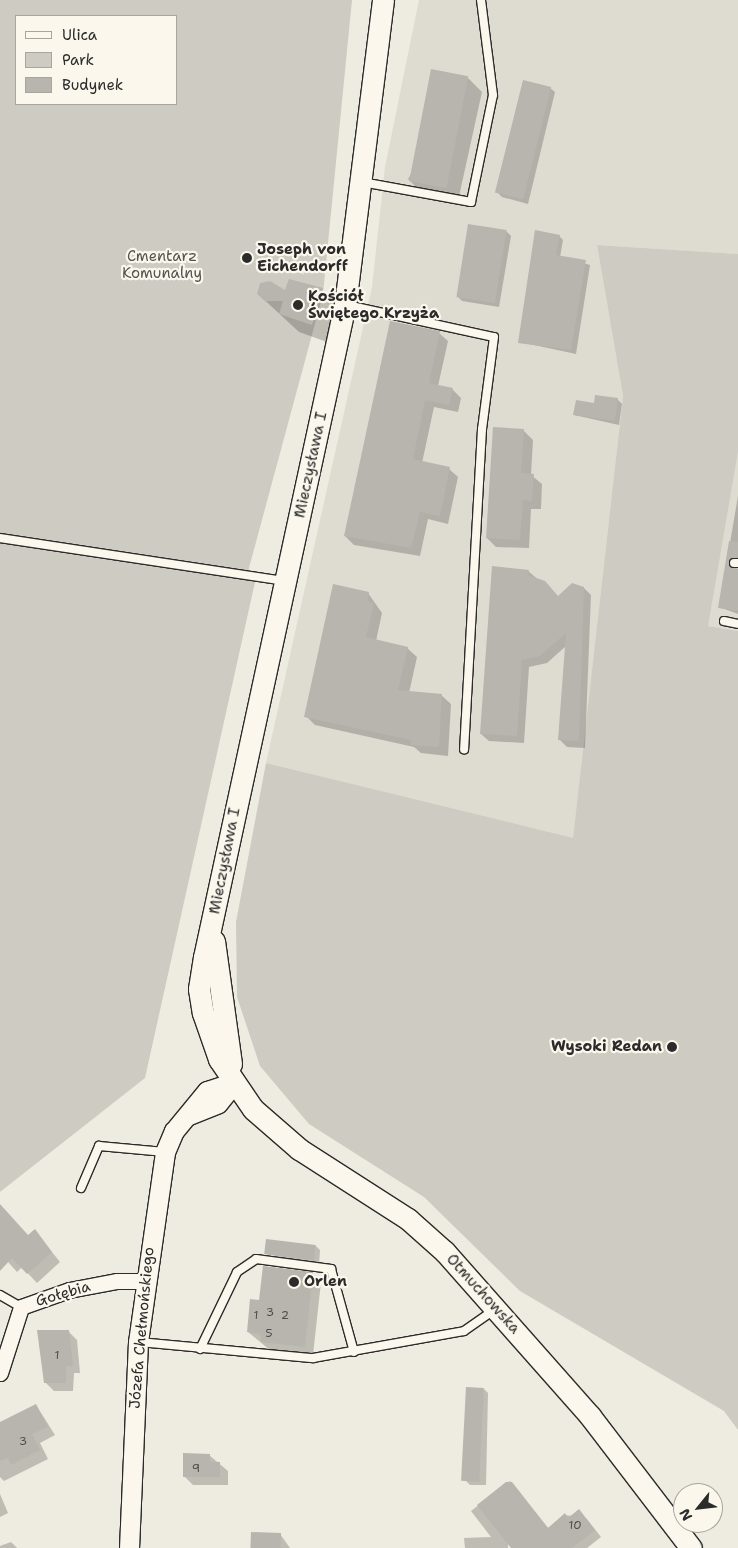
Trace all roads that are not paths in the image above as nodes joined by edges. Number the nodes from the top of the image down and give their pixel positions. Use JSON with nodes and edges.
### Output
{"nodes":[{"id":1,"x":383,"y":0,"type":"edge"},
{"id":2,"x":480,"y":0,"type":"edge"},
{"id":3,"x":362,"y":182,"type":"junction"},
{"id":4,"x":345,"y":304,"type":"junction"},
{"id":5,"x":0,"y":538,"type":"edge"},
{"id":6,"x":286,"y":581,"type":"junction"},
{"id":7,"x":724,"y":621,"type":"dead end"},
{"id":8,"x":738,"y":624,"type":"edge"},
{"id":9,"x":464,"y":749,"type":"dead end"},
{"id":10,"x":235,"y":1082,"type":"junction"},
{"id":11,"x":165,"y":1152,"type":"junction"},
{"id":12,"x":81,"y":1188,"type":"dead end"},
{"id":13,"x":144,"y":1281,"type":"junction"},
{"id":14,"x":0,"y":1295,"type":"edge"},
{"id":15,"x":21,"y":1307,"type":"junction"},
{"id":16,"x":496,"y":1308,"type":"junction"},
{"id":17,"x":138,"y":1342,"type":"junction"},
{"id":18,"x":200,"y":1349,"type":"junction"},
{"id":19,"x":354,"y":1352,"type":"junction"},
{"id":20,"x":0,"y":1373,"type":"edge"},
{"id":21,"x":129,"y":1548,"type":"edge"},
{"id":22,"x":691,"y":1548,"type":"edge"}],
"edges":[{"from":1,"to":3,"type":"main road","name":"Mieczysława I"},
{"from":2,"to":3,"type":"lane"},
{"from":3,"to":4,"type":"main road","name":"Mieczysława I"},
{"from":4,"to":6,"type":"main road","name":"Mieczysława I"},
{"from":4,"to":9,"type":"lane"},
{"from":5,"to":6,"type":"lane"},
{"from":6,"to":10,"type":"main road","name":"Mieczysława I"},
{"from":7,"to":8,"type":"lane"},
{"from":10,"to":11,"type":"street","name":"Józefa Chełmońskiego"},
{"from":10,"to":16,"type":"main road","name":"Otmuchowska"},
{"from":11,"to":12,"type":"lane"},
{"from":11,"to":13,"type":"street","name":"Józefa Chełmońskiego"},
{"from":13,"to":15,"type":"street","name":"Gołębia"},
{"from":13,"to":17,"type":"street","name":"Józefa Chełmońskiego"},
{"from":14,"to":15,"type":"lane"},
{"from":15,"to":20,"type":"street","name":"Gołębia"},
{"from":16,"to":19,"type":"lane"},
{"from":16,"to":22,"type":"main road","name":"Otmuchowska"},
{"from":17,"to":18,"type":"lane"},
{"from":17,"to":21,"type":"street","name":"Józefa Chełmońskiego"},
{"from":18,"to":19,"type":"lane"},
{"from":18,"to":19,"type":"lane"}]}
